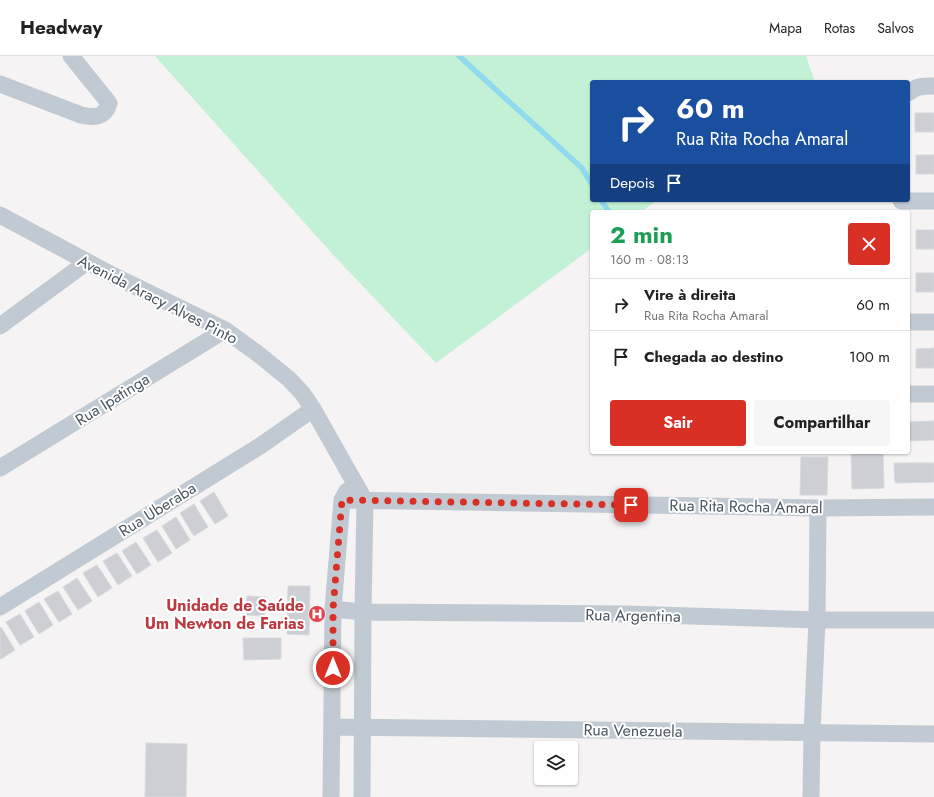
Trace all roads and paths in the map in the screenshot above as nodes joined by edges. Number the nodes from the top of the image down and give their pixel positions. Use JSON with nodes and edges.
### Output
{"nodes":[{"id":1,"x":71,"y":56,"type":"edge"},
{"id":2,"x":0,"y":84,"type":"edge"},
{"id":3,"x":934,"y":200,"type":"edge"},
{"id":4,"x":901,"y":204,"type":"edge"},
{"id":5,"x":0,"y":215,"type":"edge"},
{"id":6,"x":87,"y":262,"type":"junction"},
{"id":7,"x":910,"y":322,"type":"edge"},
{"id":8,"x":934,"y":322,"type":"edge"},
{"id":9,"x":0,"y":326,"type":"edge"},
{"id":10,"x":225,"y":330,"type":"junction"},
{"id":11,"x":910,"y":394,"type":"edge"},
{"id":12,"x":934,"y":394,"type":"edge"},
{"id":13,"x":313,"y":409,"type":"junction"},
{"id":14,"x":0,"y":468,"type":"edge"},
{"id":15,"x":353,"y":481,"type":"junction"},
{"id":16,"x":342,"y":500,"type":"junction"},
{"id":17,"x":365,"y":501,"type":"junction"},
{"id":18,"x":934,"y":507,"type":"edge"},
{"id":19,"x":818,"y":508,"type":"junction"},
{"id":20,"x":0,"y":607,"type":"edge"},
{"id":21,"x":333,"y":609,"type":"junction"},
{"id":22,"x":363,"y":612,"type":"junction"},
{"id":23,"x":817,"y":620,"type":"junction"},
{"id":24,"x":934,"y":620,"type":"edge"},
{"id":25,"x":332,"y":727,"type":"junction"},
{"id":26,"x":363,"y":728,"type":"junction"},
{"id":27,"x":812,"y":732,"type":"junction"},
{"id":28,"x":934,"y":734,"type":"edge"},
{"id":29,"x":331,"y":797,"type":"edge"},
{"id":30,"x":362,"y":797,"type":"edge"},
{"id":31,"x":811,"y":797,"type":"edge"}],
"edges":[{"from":1,"to":2,"type":"street"},
{"from":3,"to":4,"type":"street"},
{"from":5,"to":6,"type":"street","name":"Avenida Aracy Alves Pinto"},
{"from":6,"to":9,"type":"street"},
{"from":6,"to":10,"type":"street","name":"Avenida Aracy Alves Pinto"},
{"from":7,"to":8,"type":"street"},
{"from":10,"to":13,"type":"street","name":"Avenida Aracy Alves Pinto"},
{"from":10,"to":14,"type":"street","name":"Rua Ipatinga"},
{"from":11,"to":12,"type":"street"},
{"from":13,"to":15,"type":"street","name":"Avenida Aracy Alves Pinto"},
{"from":13,"to":20,"type":"street","name":"Rua Uberaba"},
{"from":15,"to":16,"type":"street"},
{"from":15,"to":17,"type":"street","name":"Avenida Aracy Alves Pinto"},
{"from":16,"to":17,"type":"street","name":"Rua Rita Rocha Amaral"},
{"from":16,"to":21,"type":"street"},
{"from":17,"to":19,"type":"street","name":"Rua Rita Rocha Amaral"},
{"from":17,"to":22,"type":"street"},
{"from":18,"to":19,"type":"street","name":"Rua Rita Rocha Amaral"},
{"from":19,"to":23,"type":"street"},
{"from":21,"to":22,"type":"street","name":"Rua Argentina"},
{"from":21,"to":25,"type":"street"},
{"from":22,"to":23,"type":"street","name":"Rua Argentina"},
{"from":22,"to":26,"type":"street"},
{"from":23,"to":24,"type":"street","name":"Rua Argentina"},
{"from":23,"to":27,"type":"street"},
{"from":25,"to":26,"type":"street","name":"Rua Venezuela"},
{"from":25,"to":29,"type":"street"},
{"from":26,"to":27,"type":"street","name":"Rua Venezuela"},
{"from":26,"to":30,"type":"street"},
{"from":27,"to":28,"type":"street","name":"Rua Venezuela"},
{"from":27,"to":31,"type":"street"}]}
